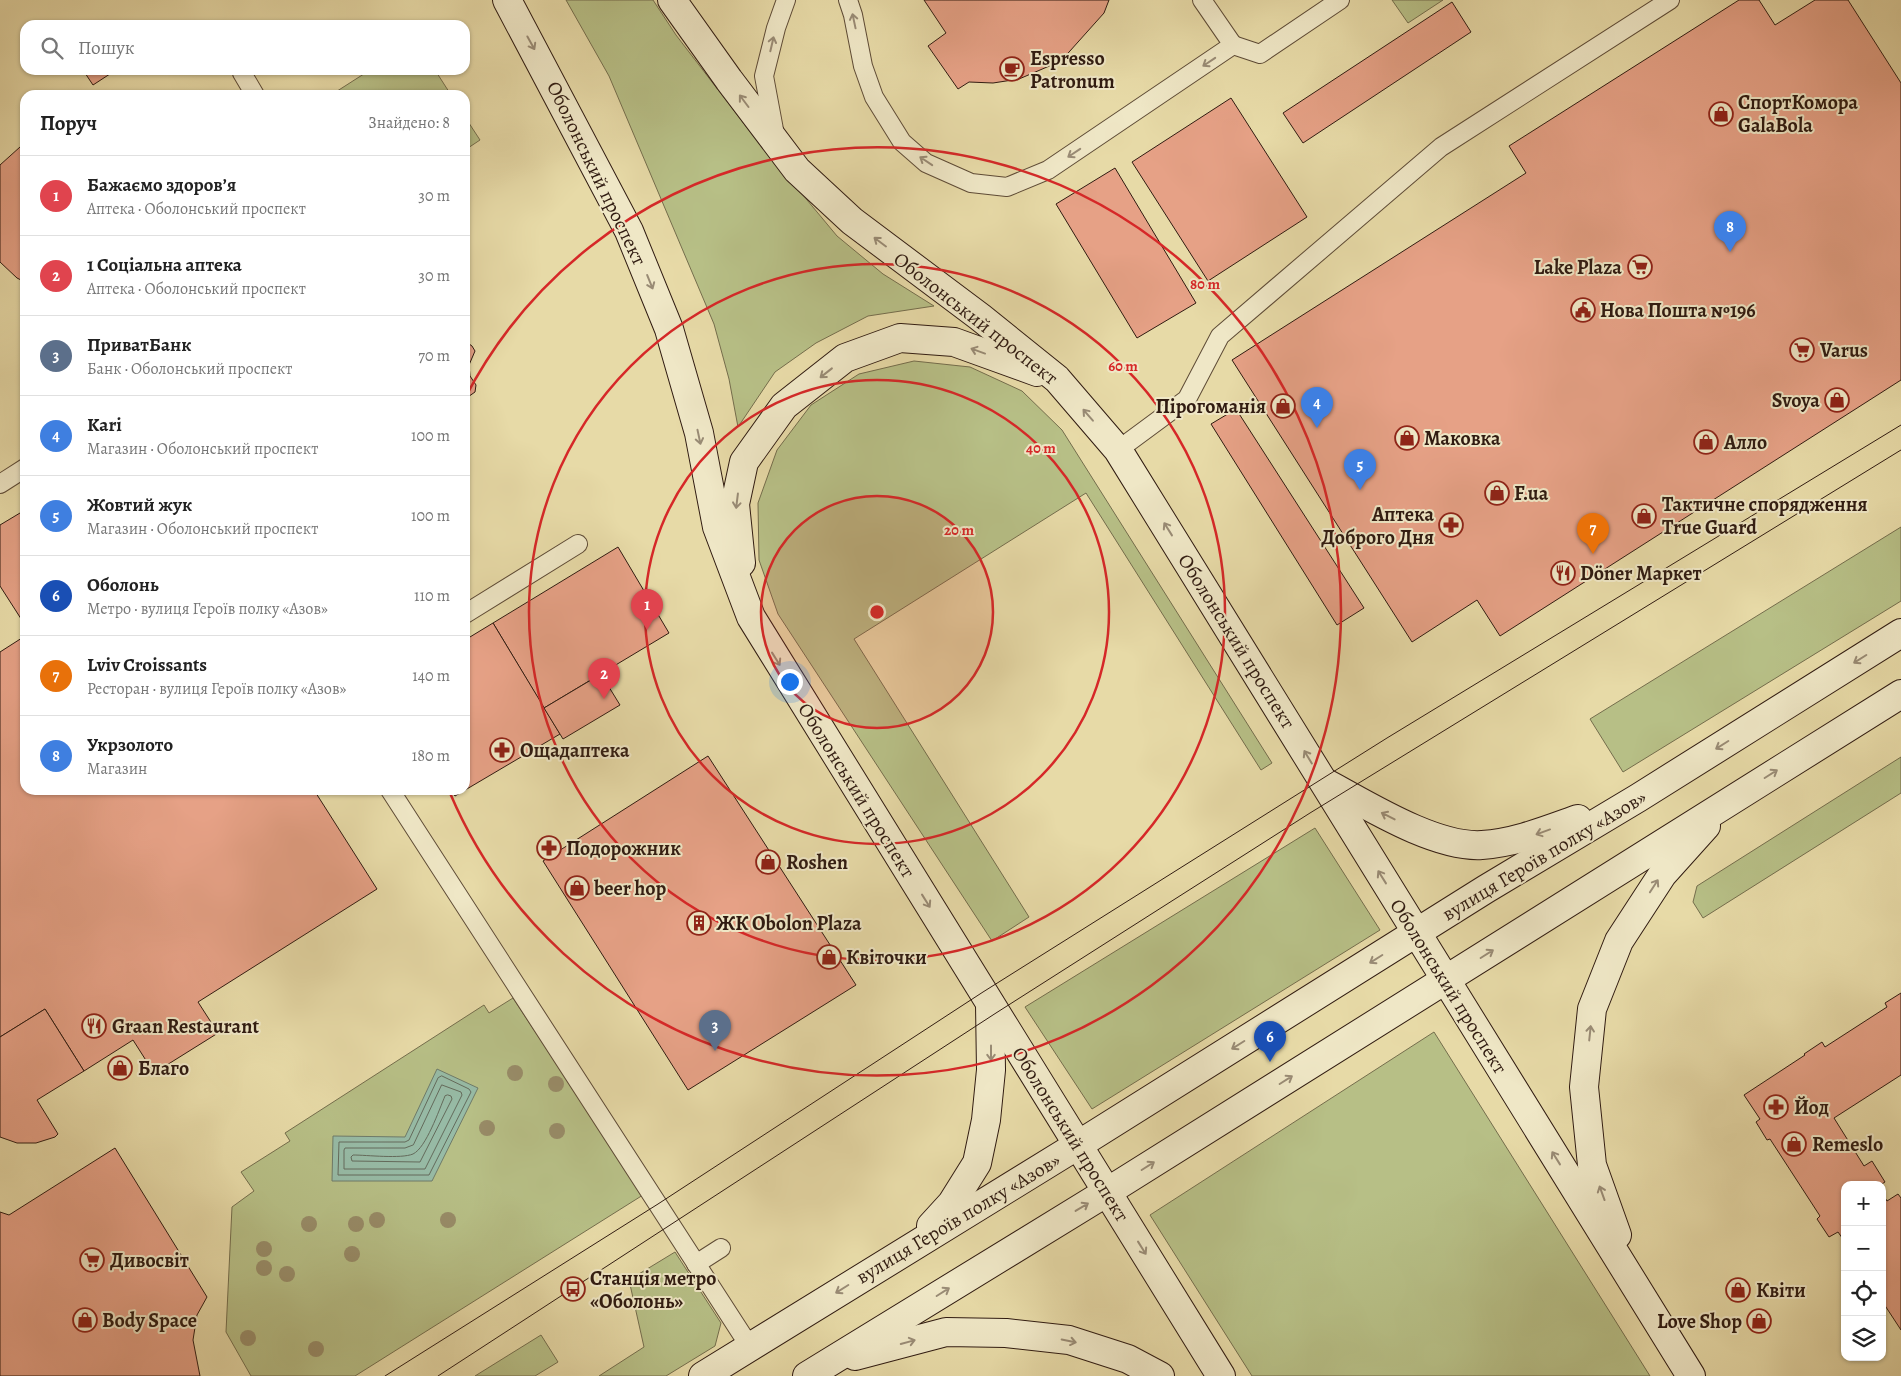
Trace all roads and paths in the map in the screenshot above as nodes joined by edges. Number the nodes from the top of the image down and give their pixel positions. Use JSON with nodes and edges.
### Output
{"nodes":[{"id":1,"x":508,"y":0,"type":"edge"},
{"id":2,"x":672,"y":0,"type":"edge"},
{"id":3,"x":786,"y":0,"type":"edge"},
{"id":4,"x":848,"y":0,"type":"edge"},
{"id":5,"x":1202,"y":0,"type":"edge"},
{"id":6,"x":1340,"y":0,"type":"edge"},
{"id":7,"x":1670,"y":0,"type":"edge"},
{"id":8,"x":1233,"y":45,"type":"junction"},
{"id":9,"x":243,"y":75,"type":"edge"},
{"id":10,"x":253,"y":90,"type":"edge"},
{"id":11,"x":777,"y":143,"type":"junction"},
{"id":12,"x":1057,"y":379,"type":"junction"},
{"id":13,"x":1118,"y":450,"type":"junction"},
{"id":14,"x":20,"y":471,"type":"edge"},
{"id":15,"x":0,"y":484,"type":"edge"},
{"id":16,"x":578,"y":544,"type":"dead end"},
{"id":17,"x":470,"y":611,"type":"edge"},
{"id":18,"x":750,"y":618,"type":"junction"},
{"id":19,"x":1901,"y":633,"type":"edge"},
{"id":20,"x":1901,"y":694,"type":"edge"},
{"id":21,"x":1323,"y":781,"type":"junction"},
{"id":22,"x":393,"y":795,"type":"edge"},
{"id":23,"x":1638,"y":798,"type":"junction"},
{"id":24,"x":1729,"y":800,"type":"junction"},
{"id":25,"x":1417,"y":933,"type":"junction"},
{"id":26,"x":1446,"y":980,"type":"junction"},
{"id":27,"x":990,"y":1004,"type":"junction"},
{"id":28,"x":1078,"y":1145,"type":"junction"},
{"id":29,"x":1107,"y":1192,"type":"junction"},
{"id":30,"x":913,"y":1246,"type":"junction"},
{"id":31,"x":721,"y":1248,"type":"dead end"},
{"id":32,"x":696,"y":1264,"type":"junction"},
{"id":33,"x":1636,"y":1288,"type":"junction"},
{"id":34,"x":750,"y":1347,"type":"junction"},
{"id":35,"x":817,"y":1370,"type":"edge"},
{"id":36,"x":703,"y":1376,"type":"edge"},
{"id":37,"x":1160,"y":1376,"type":"edge"},
{"id":38,"x":1221,"y":1376,"type":"edge"},
{"id":39,"x":1691,"y":1376,"type":"edge"}],
"edges":[{"from":1,"to":18,"type":"main road","name":"Оболонський проспект","one_way":true},
{"from":11,"to":2,"type":"main road","name":"Оболонський проспект","one_way":true},
{"from":11,"to":3,"type":"lane","one_way":true},
{"from":8,"to":4,"type":"lane","one_way":true},
{"from":5,"to":8,"type":"lane"},
{"from":6,"to":8,"type":"lane"},
{"from":7,"to":13,"type":"lane"},
{"from":9,"to":10,"type":"lane"},
{"from":12,"to":11,"type":"main road","name":"Оболонський проспект","one_way":true},
{"from":13,"to":12,"type":"main road","name":"Оболонський проспект","one_way":true},
{"from":12,"to":18,"type":"main road","one_way":true},
{"from":21,"to":13,"type":"main road","name":"Оболонський проспект","one_way":true},
{"from":14,"to":15,"type":"lane"},
{"from":16,"to":17,"type":"lane"},
{"from":18,"to":27,"type":"main road","name":"Оболонський проспект","one_way":true},
{"from":19,"to":23,"type":"main road","name":"вулиця Героїв полку «Азов»","one_way":true},
{"from":24,"to":20,"type":"main road","one_way":true},
{"from":23,"to":21,"type":"main road","one_way":true},
{"from":25,"to":21,"type":"main road","name":"Оболонський проспект","one_way":true},
{"from":22,"to":32,"type":"lane"},
{"from":23,"to":25,"type":"main road","name":"вулиця Героїв полку «Азов»"},
{"from":26,"to":24,"type":"main road","one_way":true},
{"from":33,"to":24,"type":"main road","one_way":true},
{"from":25,"to":26,"type":"main road","name":"Оболонський проспект"},
{"from":25,"to":28,"type":"main road","name":"вулиця Героїв полку «Азов»","one_way":true},
{"from":29,"to":26,"type":"main road","one_way":true},
{"from":33,"to":26,"type":"main road","name":"Оболонський проспект","one_way":true},
{"from":27,"to":28,"type":"main road","name":"Оболонський проспект"},
{"from":27,"to":30,"type":"main road","one_way":true},
{"from":28,"to":29,"type":"main road","name":"Оболонський проспект"},
{"from":28,"to":30,"type":"main road","name":"вулиця Героїв полку «Азов»"},
{"from":35,"to":29,"type":"main road","one_way":true},
{"from":29,"to":38,"type":"main road","name":"Оболонський проспект","one_way":true},
{"from":30,"to":34,"type":"main road","name":"вулиця Героїв полку «Азов»","one_way":true},
{"from":31,"to":32,"type":"lane"},
{"from":32,"to":34,"type":"lane"},
{"from":33,"to":39,"type":"main road","name":"Оболонський проспект"},
{"from":34,"to":36,"type":"main road","name":"вулиця Героїв полку «Азов»"},
{"from":35,"to":37,"type":"main road","one_way":true}]}
